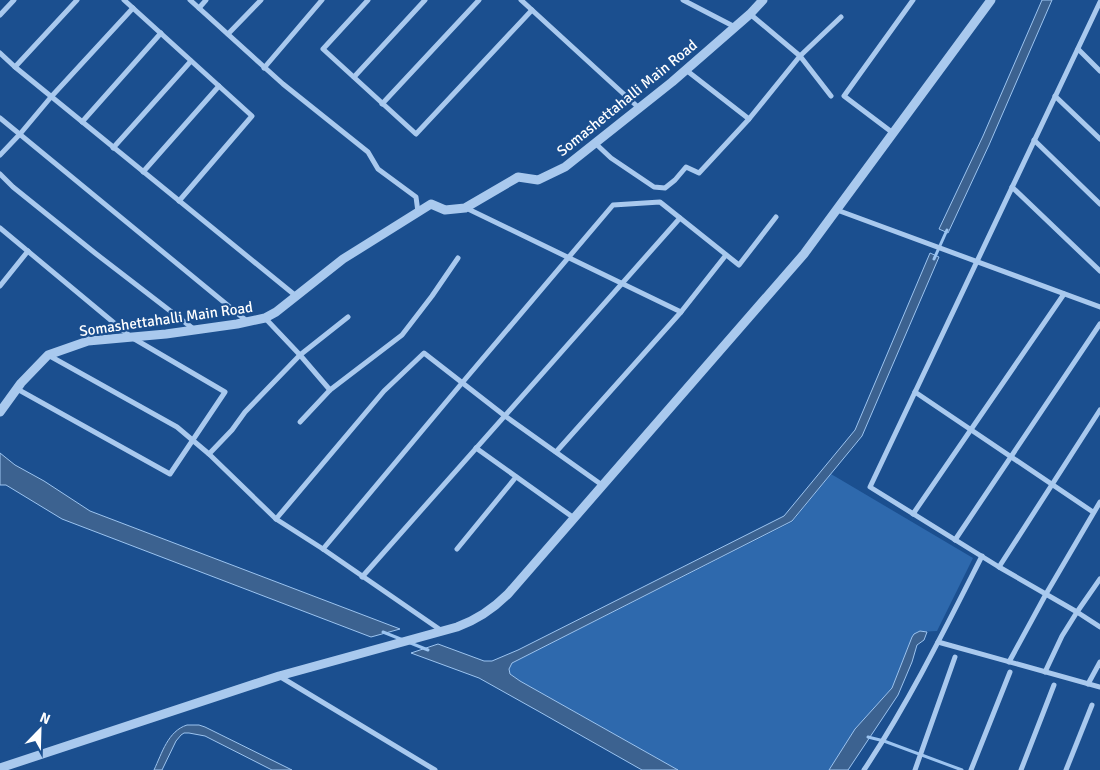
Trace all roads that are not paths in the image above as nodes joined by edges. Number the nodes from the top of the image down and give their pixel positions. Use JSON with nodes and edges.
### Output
{"nodes":[{"id":1,"x":14,"y":0,"type":"edge"},
{"id":2,"x":77,"y":0,"type":"edge"},
{"id":3,"x":124,"y":0,"type":"edge"},
{"id":4,"x":190,"y":0,"type":"edge"},
{"id":5,"x":206,"y":0,"type":"edge"},
{"id":6,"x":261,"y":0,"type":"edge"},
{"id":7,"x":322,"y":0,"type":"edge"},
{"id":8,"x":368,"y":0,"type":"edge"},
{"id":9,"x":425,"y":0,"type":"edge"},
{"id":10,"x":478,"y":0,"type":"edge"},
{"id":11,"x":521,"y":0,"type":"edge"},
{"id":12,"x":683,"y":0,"type":"edge"},
{"id":13,"x":763,"y":0,"type":"edge"},
{"id":14,"x":913,"y":0,"type":"edge"},
{"id":15,"x":991,"y":0,"type":"edge"},
{"id":16,"x":1100,"y":2,"type":"edge"},
{"id":17,"x":134,"y":8,"type":"junction"},
{"id":18,"x":199,"y":8,"type":"junction"},
{"id":19,"x":532,"y":10,"type":"junction"},
{"id":20,"x":750,"y":14,"type":"junction"},
{"id":21,"x":0,"y":15,"type":"edge"},
{"id":22,"x":841,"y":17,"type":"dead end"},
{"id":23,"x":735,"y":27,"type":"junction"},
{"id":24,"x":161,"y":34,"type":"junction"},
{"id":25,"x":228,"y":34,"type":"junction"},
{"id":26,"x":1078,"y":49,"type":"junction"},
{"id":27,"x":0,"y":53,"type":"edge"},
{"id":28,"x":800,"y":56,"type":"junction"},
{"id":29,"x":191,"y":61,"type":"junction"},
{"id":30,"x":15,"y":68,"type":"junction"},
{"id":31,"x":264,"y":68,"type":"junction"},
{"id":32,"x":686,"y":70,"type":"junction"},
{"id":33,"x":1100,"y":71,"type":"edge"},
{"id":34,"x":354,"y":77,"type":"junction"},
{"id":35,"x":218,"y":86,"type":"junction"},
{"id":36,"x":831,"y":96,"type":"dead end"},
{"id":37,"x":1056,"y":96,"type":"junction"},
{"id":38,"x":51,"y":97,"type":"junction"},
{"id":39,"x":382,"y":104,"type":"junction"},
{"id":40,"x":639,"y":108,"type":"junction"},
{"id":41,"x":0,"y":118,"type":"edge"},
{"id":42,"x":749,"y":119,"type":"junction"},
{"id":43,"x":82,"y":122,"type":"junction"},
{"id":44,"x":893,"y":133,"type":"junction"},
{"id":45,"x":20,"y":134,"type":"junction"},
{"id":46,"x":1100,"y":139,"type":"edge"},
{"id":47,"x":1034,"y":140,"type":"junction"},
{"id":48,"x":595,"y":143,"type":"junction"},
{"id":49,"x":113,"y":148,"type":"junction"},
{"id":50,"x":0,"y":155,"type":"edge"},
{"id":51,"x":143,"y":172,"type":"junction"},
{"id":52,"x":0,"y":174,"type":"edge"},
{"id":53,"x":1012,"y":187,"type":"junction"},
{"id":54,"x":178,"y":201,"type":"junction"},
{"id":55,"x":1100,"y":204,"type":"edge"},
{"id":56,"x":465,"y":208,"type":"junction"},
{"id":57,"x":837,"y":210,"type":"junction"},
{"id":58,"x":418,"y":212,"type":"junction"},
{"id":59,"x":776,"y":217,"type":"dead end"},
{"id":60,"x":680,"y":218,"type":"junction"},
{"id":61,"x":0,"y":228,"type":"edge"},
{"id":62,"x":28,"y":251,"type":"junction"},
{"id":63,"x":726,"y":255,"type":"junction"},
{"id":64,"x":569,"y":257,"type":"junction"},
{"id":65,"x":458,"y":258,"type":"dead end"},
{"id":66,"x":977,"y":262,"type":"junction"},
{"id":67,"x":1100,"y":271,"type":"edge"},
{"id":68,"x":622,"y":283,"type":"junction"},
{"id":69,"x":0,"y":286,"type":"edge"},
{"id":70,"x":1064,"y":294,"type":"junction"},
{"id":71,"x":296,"y":296,"type":"junction"},
{"id":72,"x":1100,"y":307,"type":"edge"},
{"id":73,"x":681,"y":312,"type":"junction"},
{"id":74,"x":348,"y":317,"type":"dead end"},
{"id":75,"x":265,"y":318,"type":"junction"},
{"id":76,"x":248,"y":322,"type":"junction"},
{"id":77,"x":1100,"y":324,"type":"edge"},
{"id":78,"x":195,"y":330,"type":"junction"},
{"id":79,"x":131,"y":337,"type":"junction"},
{"id":80,"x":48,"y":355,"type":"junction"},
{"id":81,"x":300,"y":355,"type":"junction"},
{"id":82,"x":462,"y":383,"type":"junction"},
{"id":83,"x":19,"y":390,"type":"dead end"},
{"id":84,"x":330,"y":390,"type":"junction"},
{"id":85,"x":915,"y":392,"type":"junction"},
{"id":86,"x":1100,"y":410,"type":"edge"},
{"id":87,"x":0,"y":412,"type":"edge"},
{"id":88,"x":505,"y":416,"type":"junction"},
{"id":89,"x":300,"y":422,"type":"dead end"},
{"id":90,"x":971,"y":430,"type":"junction"},
{"id":91,"x":476,"y":448,"type":"junction"},
{"id":92,"x":556,"y":452,"type":"junction"},
{"id":93,"x":208,"y":454,"type":"junction"},
{"id":94,"x":1011,"y":457,"type":"junction"},
{"id":95,"x":516,"y":477,"type":"junction"},
{"id":96,"x":1052,"y":484,"type":"junction"},
{"id":97,"x":602,"y":486,"type":"junction"},
{"id":98,"x":1100,"y":502,"type":"edge"},
{"id":99,"x":1093,"y":512,"type":"junction"},
{"id":100,"x":913,"y":514,"type":"junction"},
{"id":101,"x":574,"y":518,"type":"junction"},
{"id":102,"x":276,"y":519,"type":"junction"},
{"id":103,"x":955,"y":540,"type":"junction"},
{"id":104,"x":323,"y":549,"type":"junction"},
{"id":105,"x":457,"y":549,"type":"dead end"},
{"id":106,"x":982,"y":556,"type":"junction"},
{"id":107,"x":999,"y":567,"type":"junction"},
{"id":108,"x":362,"y":577,"type":"junction"},
{"id":109,"x":1100,"y":579,"type":"edge"},
{"id":110,"x":1046,"y":594,"type":"junction"},
{"id":111,"x":1077,"y":612,"type":"junction"},
{"id":112,"x":1100,"y":628,"type":"edge"},
{"id":113,"x":442,"y":631,"type":"junction"},
{"id":114,"x":938,"y":642,"type":"junction"},
{"id":115,"x":955,"y":657,"type":"dead end"},
{"id":116,"x":1009,"y":662,"type":"junction"},
{"id":117,"x":1100,"y":662,"type":"edge"},
{"id":118,"x":1010,"y":672,"type":"dead end"},
{"id":119,"x":1045,"y":672,"type":"junction"},
{"id":120,"x":279,"y":676,"type":"junction"},
{"id":121,"x":1088,"y":684,"type":"junction"},
{"id":122,"x":1054,"y":685,"type":"dead end"},
{"id":123,"x":1100,"y":687,"type":"edge"},
{"id":124,"x":1092,"y":705,"type":"dead end"},
{"id":125,"x":0,"y":768,"type":"edge"},
{"id":126,"x":971,"y":769,"type":"edge"},
{"id":127,"x":435,"y":770,"type":"edge"},
{"id":128,"x":864,"y":770,"type":"edge"},
{"id":129,"x":915,"y":770,"type":"edge"},
{"id":130,"x":1020,"y":770,"type":"edge"},
{"id":131,"x":1066,"y":770,"type":"edge"}],
"edges":[{"from":1,"to":21,"type":"street"},
{"from":2,"to":30,"type":"street"},
{"from":3,"to":17,"type":"street"},
{"from":4,"to":18,"type":"street"},
{"from":5,"to":18,"type":"street"},
{"from":6,"to":25,"type":"street"},
{"from":7,"to":31,"type":"street"},
{"from":8,"to":34,"type":"street"},
{"from":9,"to":34,"type":"street"},
{"from":10,"to":39,"type":"street"},
{"from":11,"to":19,"type":"street"},
{"from":12,"to":23,"type":"street"},
{"from":13,"to":20,"type":"street","name":"Somashettahalli Main Road"},
{"from":14,"to":44,"type":"street"},
{"from":15,"to":44,"type":"street"},
{"from":16,"to":26,"type":"street"},
{"from":17,"to":24,"type":"street"},
{"from":17,"to":38,"type":"street"},
{"from":18,"to":25,"type":"street"},
{"from":19,"to":39,"type":"street"},
{"from":19,"to":40,"type":"street"},
{"from":20,"to":23,"type":"street","name":"Somashettahalli Main Road"},
{"from":20,"to":28,"type":"street"},
{"from":22,"to":28,"type":"street"},
{"from":23,"to":32,"type":"street","name":"Somashettahalli Main Road"},
{"from":24,"to":29,"type":"street"},
{"from":24,"to":43,"type":"street"},
{"from":25,"to":31,"type":"street"},
{"from":26,"to":33,"type":"street"},
{"from":26,"to":37,"type":"street"},
{"from":27,"to":30,"type":"street"},
{"from":28,"to":36,"type":"street"},
{"from":28,"to":42,"type":"street"},
{"from":29,"to":35,"type":"street"},
{"from":29,"to":49,"type":"street"},
{"from":30,"to":38,"type":"street"},
{"from":31,"to":58,"type":"street"},
{"from":32,"to":40,"type":"street","name":"Somashettahalli Main Road"},
{"from":32,"to":42,"type":"street"},
{"from":34,"to":39,"type":"street"},
{"from":35,"to":51,"type":"street"},
{"from":35,"to":54,"type":"street"},
{"from":37,"to":46,"type":"street"},
{"from":37,"to":47,"type":"street"},
{"from":38,"to":43,"type":"street"},
{"from":38,"to":45,"type":"street"},
{"from":40,"to":48,"type":"street","name":"Somashettahalli Main Road"},
{"from":41,"to":45,"type":"street"},
{"from":42,"to":48,"type":"street"},
{"from":43,"to":49,"type":"street"},
{"from":44,"to":57,"type":"street"},
{"from":45,"to":50,"type":"street"},
{"from":45,"to":76,"type":"street"},
{"from":47,"to":53,"type":"street"},
{"from":47,"to":55,"type":"street"},
{"from":48,"to":56,"type":"street","name":"Somashettahalli Main Road"},
{"from":49,"to":51,"type":"street"},
{"from":51,"to":54,"type":"street"},
{"from":52,"to":78,"type":"street"},
{"from":53,"to":66,"type":"street"},
{"from":53,"to":67,"type":"street"},
{"from":54,"to":71,"type":"street"},
{"from":56,"to":58,"type":"street","name":"Somashettahalli Main Road"},
{"from":56,"to":64,"type":"street"},
{"from":57,"to":66,"type":"street"},
{"from":57,"to":97,"type":"street"},
{"from":58,"to":71,"type":"street","name":"Somashettahalli Main Road"},
{"from":59,"to":63,"type":"street"},
{"from":60,"to":63,"type":"street"},
{"from":60,"to":64,"type":"street"},
{"from":60,"to":68,"type":"street"},
{"from":61,"to":62,"type":"street"},
{"from":62,"to":69,"type":"street"},
{"from":62,"to":79,"type":"street"},
{"from":63,"to":73,"type":"street"},
{"from":64,"to":68,"type":"street"},
{"from":64,"to":82,"type":"street"},
{"from":65,"to":84,"type":"street"},
{"from":66,"to":70,"type":"street"},
{"from":66,"to":85,"type":"street"},
{"from":68,"to":73,"type":"street"},
{"from":68,"to":88,"type":"street"},
{"from":70,"to":72,"type":"street"},
{"from":70,"to":90,"type":"street"},
{"from":71,"to":75,"type":"street","name":"Somashettahalli Main Road"},
{"from":73,"to":92,"type":"street"},
{"from":74,"to":81,"type":"street"},
{"from":75,"to":76,"type":"street","name":"Somashettahalli Main Road"},
{"from":75,"to":81,"type":"street"},
{"from":76,"to":78,"type":"street","name":"Somashettahalli Main Road"},
{"from":77,"to":94,"type":"street"},
{"from":78,"to":79,"type":"street","name":"Somashettahalli Main Road"},
{"from":79,"to":80,"type":"street","name":"Somashettahalli Main Road"},
{"from":79,"to":83,"type":"street"},
{"from":80,"to":87,"type":"street","name":"Somashettahalli Main Road"},
{"from":80,"to":93,"type":"street"},
{"from":81,"to":84,"type":"street"},
{"from":81,"to":93,"type":"street"},
{"from":82,"to":88,"type":"street"},
{"from":82,"to":102,"type":"street"},
{"from":82,"to":104,"type":"street"},
{"from":84,"to":89,"type":"street"},
{"from":85,"to":90,"type":"street"},
{"from":85,"to":100,"type":"street"},
{"from":86,"to":96,"type":"street"},
{"from":88,"to":91,"type":"street"},
{"from":88,"to":92,"type":"street"},
{"from":90,"to":94,"type":"street"},
{"from":90,"to":100,"type":"street"},
{"from":91,"to":95,"type":"street"},
{"from":91,"to":108,"type":"street"},
{"from":92,"to":97,"type":"street"},
{"from":93,"to":102,"type":"street"},
{"from":94,"to":96,"type":"street"},
{"from":94,"to":103,"type":"street"},
{"from":95,"to":101,"type":"street"},
{"from":95,"to":105,"type":"street"},
{"from":96,"to":99,"type":"street"},
{"from":96,"to":107,"type":"street"},
{"from":97,"to":101,"type":"street"},
{"from":98,"to":99,"type":"street"},
{"from":99,"to":110,"type":"street"},
{"from":100,"to":103,"type":"street"},
{"from":101,"to":113,"type":"street"},
{"from":102,"to":104,"type":"street"},
{"from":103,"to":106,"type":"street"},
{"from":104,"to":108,"type":"street"},
{"from":106,"to":107,"type":"street"},
{"from":106,"to":114,"type":"street"},
{"from":107,"to":110,"type":"street"},
{"from":108,"to":113,"type":"street"},
{"from":109,"to":111,"type":"street"},
{"from":110,"to":111,"type":"street"},
{"from":110,"to":116,"type":"street"},
{"from":111,"to":112,"type":"street"},
{"from":111,"to":119,"type":"street"},
{"from":113,"to":120,"type":"street"},
{"from":114,"to":116,"type":"street"},
{"from":114,"to":128,"type":"street"},
{"from":115,"to":129,"type":"street"},
{"from":116,"to":119,"type":"street"},
{"from":117,"to":121,"type":"street"},
{"from":118,"to":126,"type":"street"},
{"from":119,"to":121,"type":"street"},
{"from":120,"to":125,"type":"street"},
{"from":120,"to":127,"type":"street"},
{"from":121,"to":123,"type":"street"},
{"from":122,"to":130,"type":"street"},
{"from":124,"to":131,"type":"street"}]}
